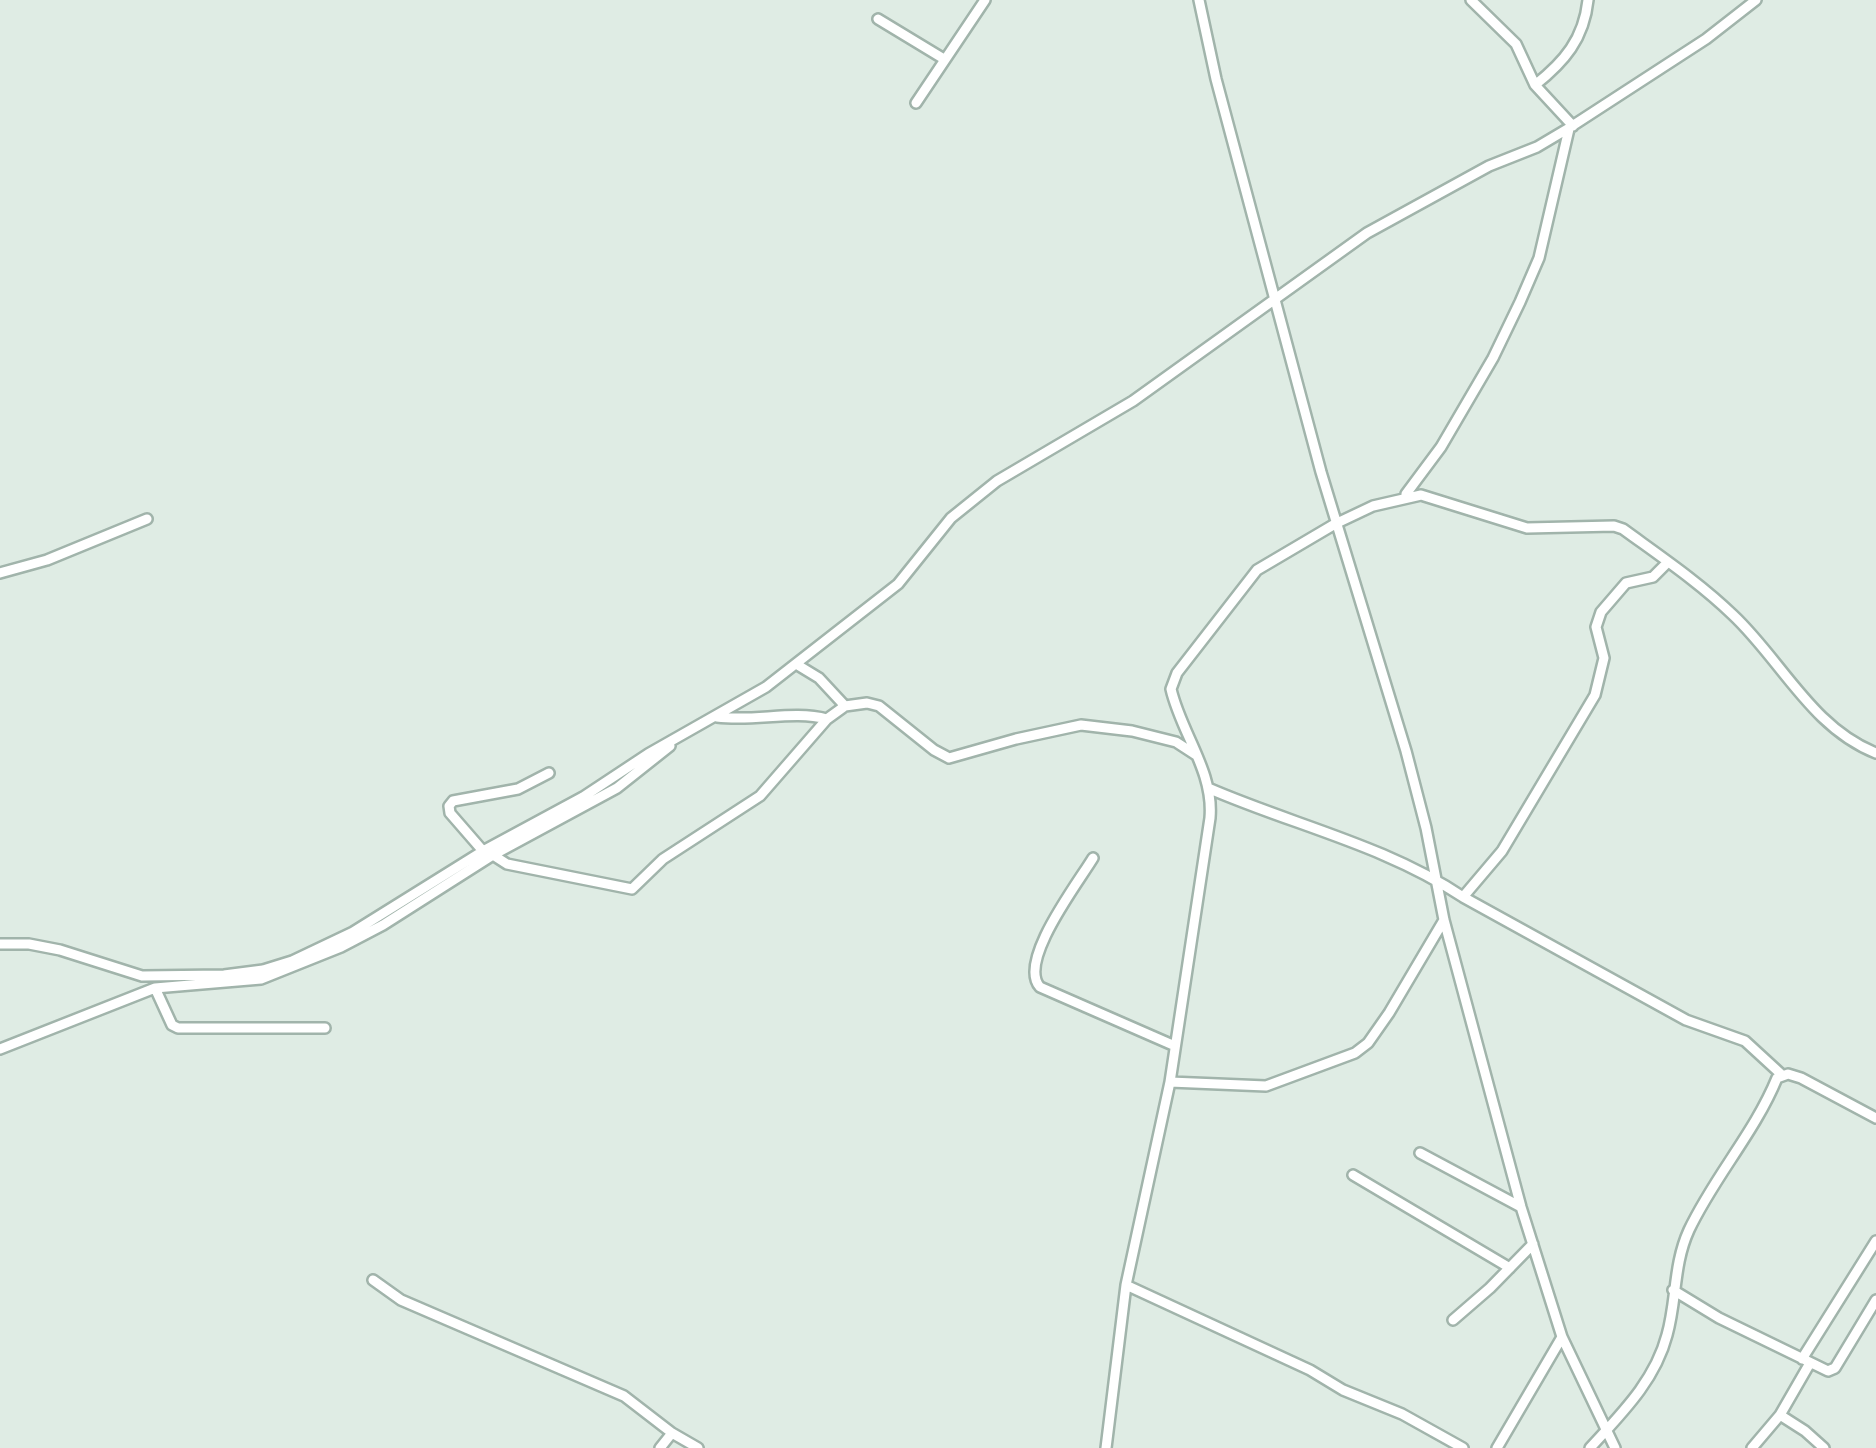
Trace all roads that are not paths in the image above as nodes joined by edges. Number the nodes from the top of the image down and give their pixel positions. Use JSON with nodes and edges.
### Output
{"nodes":[{"id":1,"x":985,"y":0,"type":"edge"},
{"id":2,"x":1199,"y":0,"type":"edge"},
{"id":3,"x":1471,"y":0,"type":"edge"},
{"id":4,"x":1588,"y":0,"type":"edge"},
{"id":5,"x":1756,"y":0,"type":"edge"},
{"id":6,"x":878,"y":19,"type":"dead end"},
{"id":7,"x":944,"y":59,"type":"junction"},
{"id":8,"x":1534,"y":86,"type":"junction"},
{"id":9,"x":916,"y":104,"type":"dead end"},
{"id":10,"x":1571,"y":127,"type":"junction"},
{"id":11,"x":1274,"y":300,"type":"junction"},
{"id":12,"x":1404,"y":496,"type":"junction"},
{"id":13,"x":147,"y":519,"type":"dead end"},
{"id":14,"x":1335,"y":524,"type":"junction"},
{"id":15,"x":1666,"y":564,"type":"junction"},
{"id":16,"x":0,"y":573,"type":"edge"},
{"id":17,"x":796,"y":664,"type":"junction"},
{"id":18,"x":845,"y":706,"type":"junction"},
{"id":19,"x":716,"y":717,"type":"junction"},
{"id":20,"x":827,"y":719,"type":"junction"},
{"id":21,"x":1876,"y":753,"type":"edge"},
{"id":22,"x":1199,"y":758,"type":"junction"},
{"id":23,"x":549,"y":772,"type":"dead end"},
{"id":24,"x":1208,"y":788,"type":"junction"},
{"id":25,"x":488,"y":853,"type":"junction"},
{"id":26,"x":1094,"y":858,"type":"dead end"},
{"id":27,"x":1434,"y":878,"type":"junction"},
{"id":28,"x":1464,"y":897,"type":"junction"},
{"id":29,"x":1444,"y":920,"type":"junction"},
{"id":30,"x":0,"y":944,"type":"edge"},
{"id":31,"x":155,"y":988,"type":"junction"},
{"id":32,"x":326,"y":1028,"type":"dead end"},
{"id":33,"x":1175,"y":1046,"type":"junction"},
{"id":34,"x":0,"y":1049,"type":"edge"},
{"id":35,"x":1782,"y":1075,"type":"junction"},
{"id":36,"x":1170,"y":1082,"type":"junction"},
{"id":37,"x":1876,"y":1118,"type":"edge"},
{"id":38,"x":1420,"y":1154,"type":"dead end"},
{"id":39,"x":1353,"y":1176,"type":"dead end"},
{"id":40,"x":1521,"y":1207,"type":"junction"},
{"id":41,"x":1876,"y":1241,"type":"edge"},
{"id":42,"x":1533,"y":1244,"type":"junction"},
{"id":43,"x":1510,"y":1268,"type":"junction"},
{"id":44,"x":372,"y":1280,"type":"dead end"},
{"id":45,"x":1126,"y":1285,"type":"junction"},
{"id":46,"x":1672,"y":1290,"type":"junction"},
{"id":47,"x":1876,"y":1300,"type":"edge"},
{"id":48,"x":1453,"y":1320,"type":"dead end"},
{"id":49,"x":1562,"y":1337,"type":"junction"},
{"id":50,"x":1806,"y":1361,"type":"junction"},
{"id":51,"x":1780,"y":1415,"type":"junction"},
{"id":52,"x":1606,"y":1430,"type":"junction"},
{"id":53,"x":672,"y":1434,"type":"junction"},
{"id":54,"x":660,"y":1448,"type":"edge"},
{"id":55,"x":698,"y":1448,"type":"edge"},
{"id":56,"x":1106,"y":1448,"type":"edge"},
{"id":57,"x":1463,"y":1448,"type":"edge"},
{"id":58,"x":1498,"y":1448,"type":"edge"},
{"id":59,"x":1590,"y":1448,"type":"edge"},
{"id":60,"x":1615,"y":1448,"type":"edge"},
{"id":61,"x":1752,"y":1448,"type":"edge"},
{"id":62,"x":1824,"y":1448,"type":"edge"}],
"edges":[{"from":1,"to":7,"type":"street"},
{"from":2,"to":11,"type":"street"},
{"from":3,"to":8,"type":"street"},
{"from":4,"to":8,"type":"street"},
{"from":5,"to":10,"type":"street"},
{"from":6,"to":7,"type":"street"},
{"from":7,"to":9,"type":"street"},
{"from":8,"to":10,"type":"street"},
{"from":10,"to":11,"type":"street"},
{"from":10,"to":12,"type":"street"},
{"from":11,"to":14,"type":"street"},
{"from":11,"to":17,"type":"street"},
{"from":12,"to":14,"type":"street"},
{"from":12,"to":15,"type":"street"},
{"from":13,"to":16,"type":"street"},
{"from":14,"to":22,"type":"street"},
{"from":14,"to":27,"type":"street"},
{"from":15,"to":21,"type":"street"},
{"from":15,"to":28,"type":"street"},
{"from":17,"to":18,"type":"street"},
{"from":17,"to":19,"type":"street"},
{"from":18,"to":20,"type":"street"},
{"from":18,"to":22,"type":"street"},
{"from":19,"to":20,"type":"street"},
{"from":19,"to":25,"type":"street"},
{"from":20,"to":25,"type":"street"},
{"from":22,"to":24,"type":"street"},
{"from":23,"to":25,"type":"street"},
{"from":24,"to":27,"type":"street"},
{"from":24,"to":33,"type":"street"},
{"from":25,"to":30,"type":"street"},
{"from":25,"to":31,"type":"street"},
{"from":26,"to":33,"type":"street"},
{"from":27,"to":28,"type":"street"},
{"from":27,"to":29,"type":"street"},
{"from":28,"to":35,"type":"street"},
{"from":29,"to":36,"type":"street"},
{"from":29,"to":40,"type":"street"},
{"from":31,"to":32,"type":"street"},
{"from":31,"to":34,"type":"street"},
{"from":33,"to":36,"type":"street"},
{"from":35,"to":37,"type":"street"},
{"from":35,"to":46,"type":"street"},
{"from":36,"to":45,"type":"street"},
{"from":38,"to":40,"type":"street"},
{"from":39,"to":43,"type":"street"},
{"from":40,"to":42,"type":"street"},
{"from":41,"to":50,"type":"street"},
{"from":42,"to":43,"type":"street"},
{"from":42,"to":49,"type":"street"},
{"from":43,"to":48,"type":"street"},
{"from":44,"to":53,"type":"street"},
{"from":45,"to":56,"type":"street"},
{"from":45,"to":57,"type":"street"},
{"from":46,"to":50,"type":"street"},
{"from":46,"to":52,"type":"street"},
{"from":47,"to":50,"type":"street"},
{"from":49,"to":52,"type":"street"},
{"from":49,"to":58,"type":"street"},
{"from":50,"to":51,"type":"street"},
{"from":51,"to":61,"type":"street"},
{"from":51,"to":62,"type":"street"},
{"from":52,"to":59,"type":"street"},
{"from":52,"to":60,"type":"street"},
{"from":53,"to":54,"type":"street"},
{"from":53,"to":55,"type":"street"}]}
